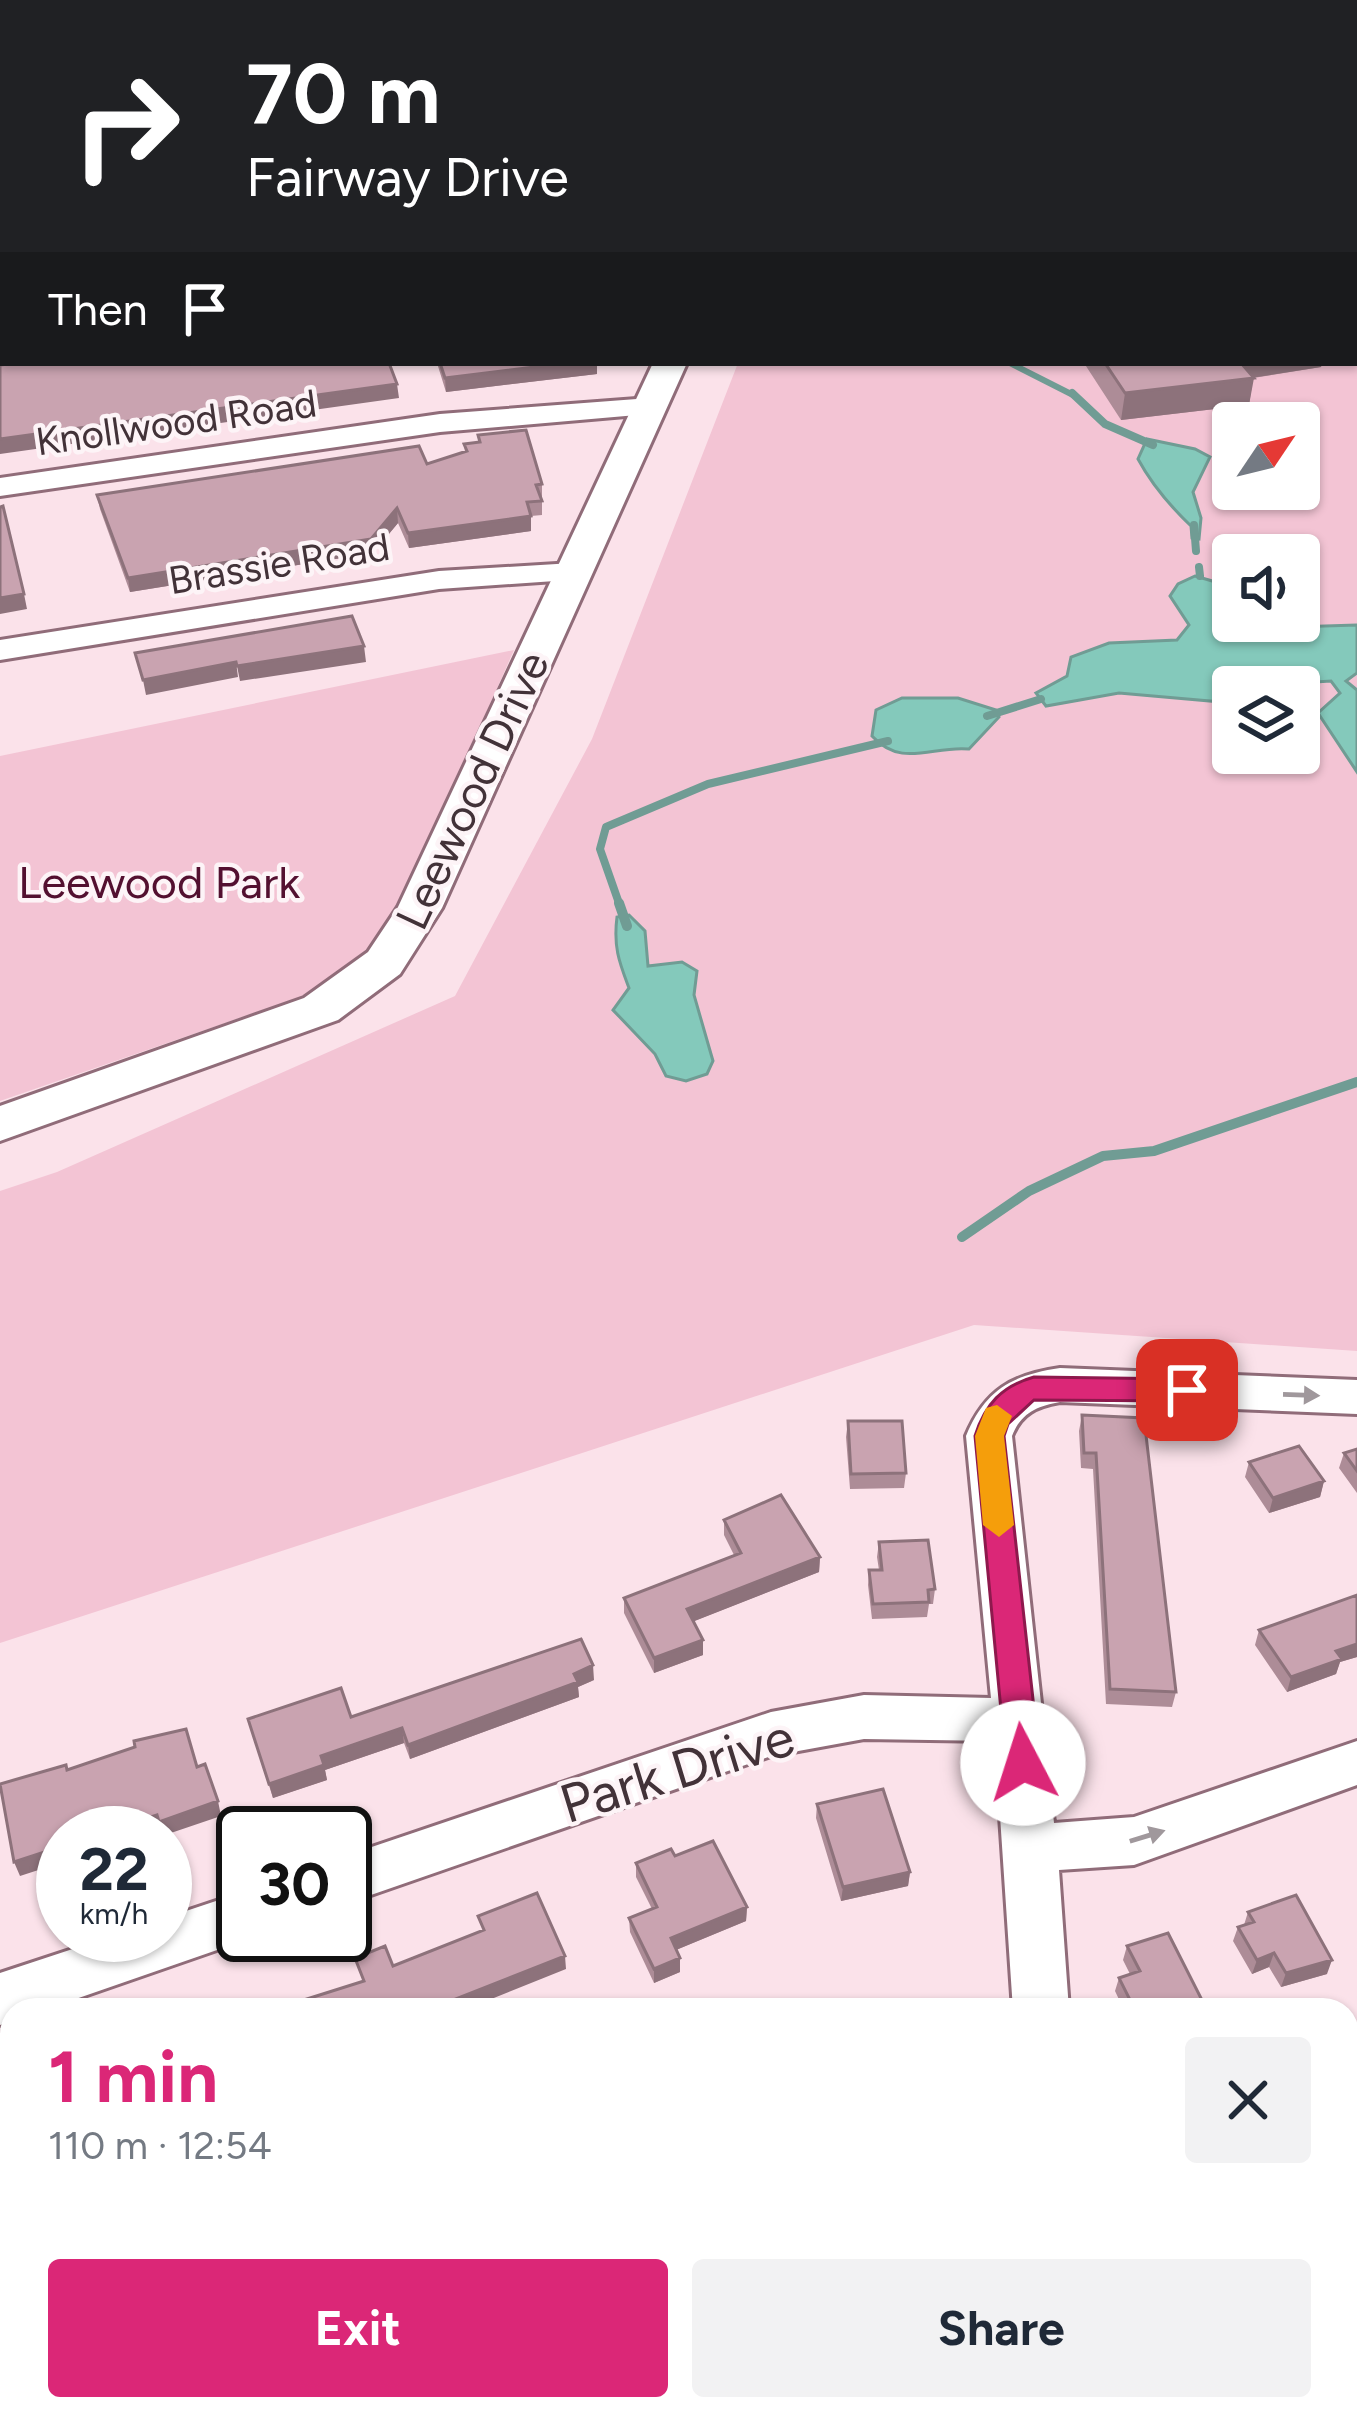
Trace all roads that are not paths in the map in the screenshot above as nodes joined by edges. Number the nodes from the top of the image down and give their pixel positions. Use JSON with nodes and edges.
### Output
{"nodes":[{"id":1,"x":669,"y":366,"type":"edge"},
{"id":2,"x":650,"y":407,"type":"junction"},
{"id":3,"x":0,"y":488,"type":"edge"},
{"id":4,"x":573,"y":572,"type":"junction"},
{"id":5,"x":0,"y":650,"type":"edge"},
{"id":6,"x":0,"y":1124,"type":"edge"},
{"id":7,"x":1357,"y":1397,"type":"edge"},
{"id":8,"x":1019,"y":1720,"type":"junction"},
{"id":9,"x":1357,"y":1763,"type":"edge"},
{"id":10,"x":1031,"y":1848,"type":"junction"},
{"id":11,"x":372,"y":1871,"type":"edge"},
{"id":12,"x":216,"y":1926,"type":"edge"},
{"id":13,"x":6,"y":1998,"type":"edge"},
{"id":14,"x":1040,"y":1998,"type":"edge"}],
"edges":[{"from":1,"to":2,"type":"street","name":"Leewood Drive"},
{"from":2,"to":3,"type":"street","name":"Knollwood Road"},
{"from":2,"to":4,"type":"street","name":"Leewood Drive"},
{"from":4,"to":5,"type":"street","name":"Brassie Road"},
{"from":4,"to":6,"type":"street","name":"Leewood Drive"},
{"from":8,"to":7,"type":"street","one_way":true},
{"from":8,"to":10,"type":"street"},
{"from":8,"to":11,"type":"street","name":"Park Drive"},
{"from":10,"to":9,"type":"street","one_way":true},
{"from":10,"to":14,"type":"street"},
{"from":12,"to":13,"type":"street"}]}
